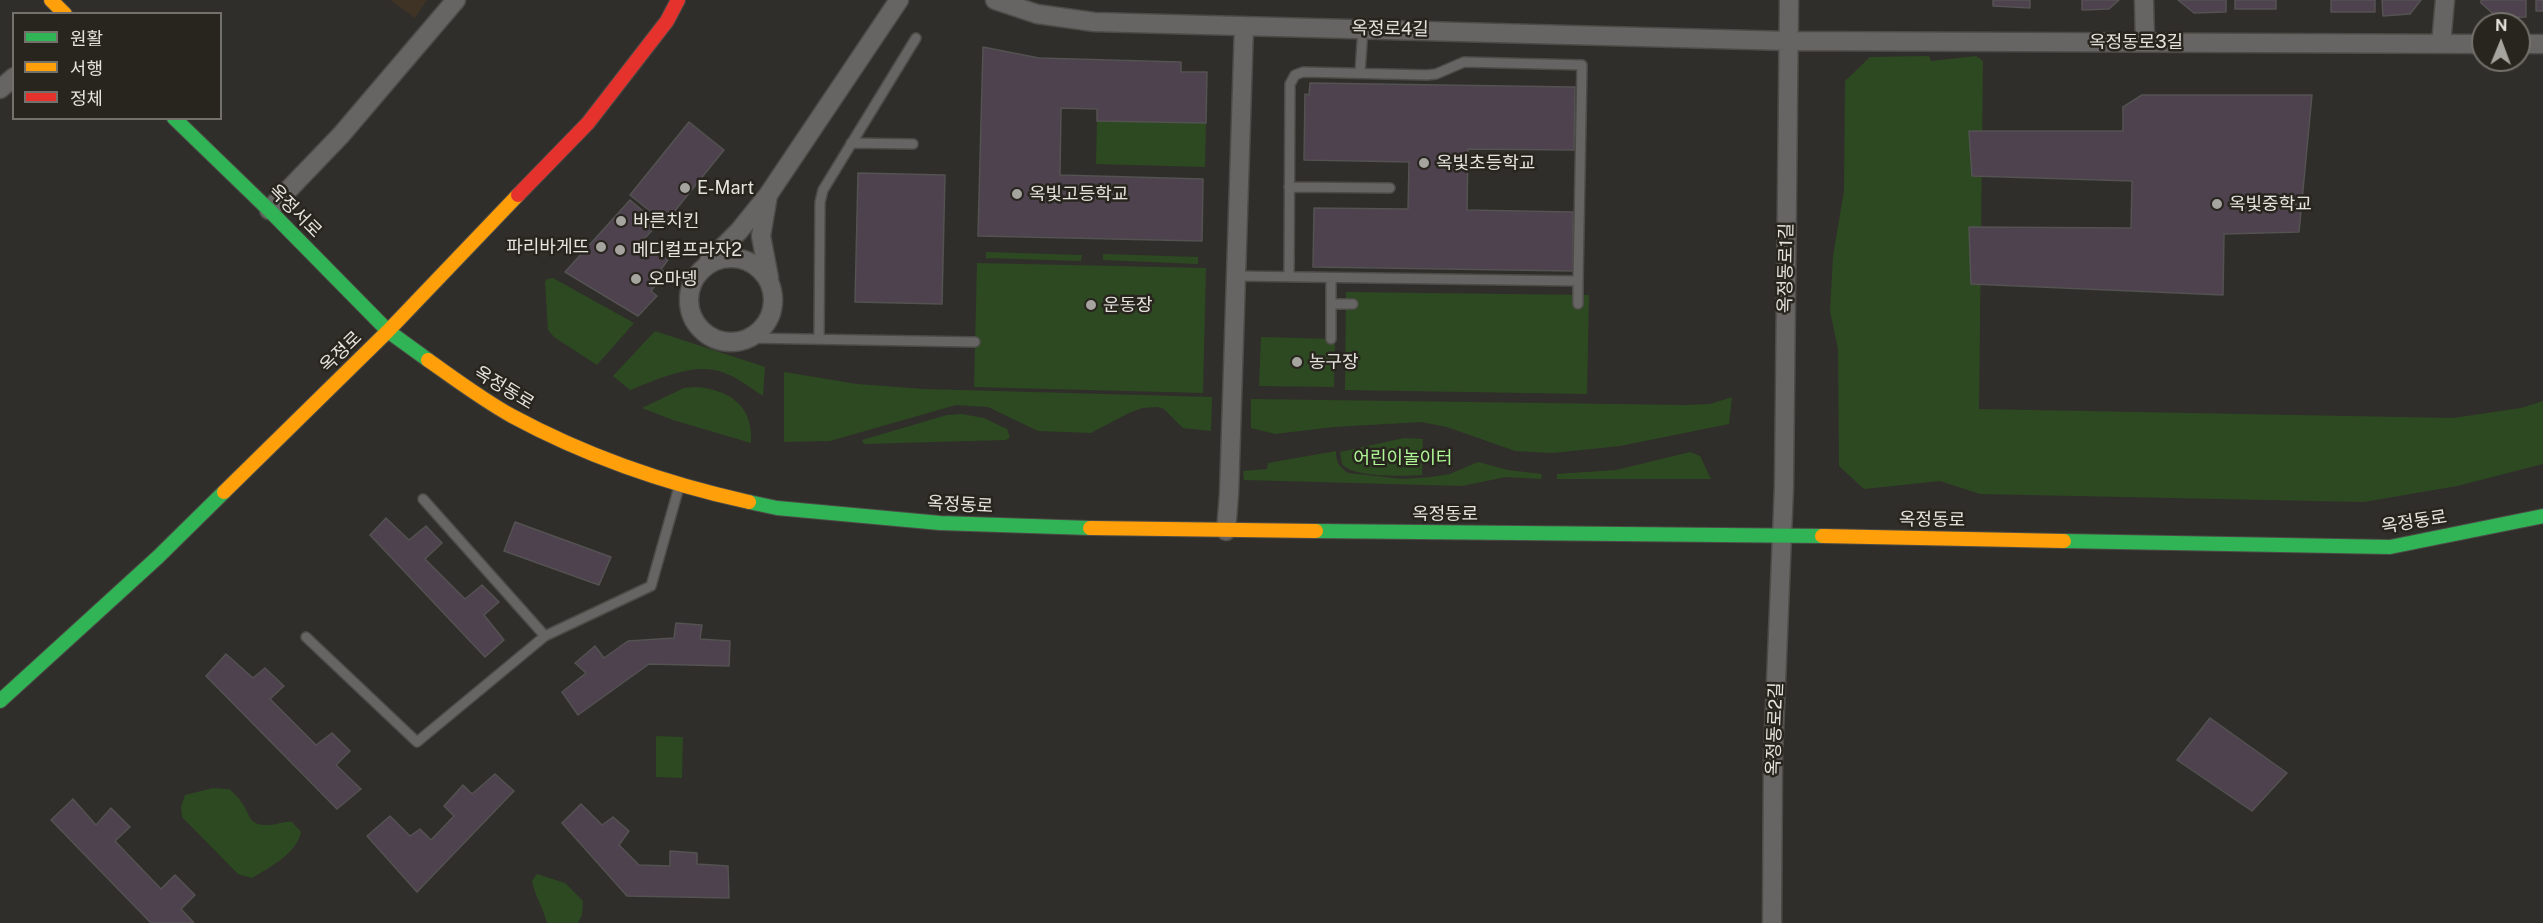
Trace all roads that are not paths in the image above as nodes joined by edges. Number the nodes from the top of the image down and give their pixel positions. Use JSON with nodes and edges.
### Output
{"nodes":[{"id":1,"x":51,"y":0,"type":"edge"},
{"id":2,"x":456,"y":0,"type":"edge"},
{"id":3,"x":678,"y":0,"type":"edge"},
{"id":4,"x":899,"y":0,"type":"edge"},
{"id":5,"x":995,"y":0,"type":"edge"},
{"id":6,"x":1789,"y":0,"type":"edge"},
{"id":7,"x":2144,"y":0,"type":"edge"},
{"id":8,"x":2445,"y":0,"type":"edge"},
{"id":9,"x":62,"y":12,"type":"edge"},
{"id":10,"x":1244,"y":26,"type":"junction"},
{"id":11,"x":1363,"y":28,"type":"junction"},
{"id":12,"x":916,"y":38,"type":"dead end"},
{"id":13,"x":1788,"y":41,"type":"junction"},
{"id":14,"x":2145,"y":42,"type":"junction"},
{"id":15,"x":2441,"y":44,"type":"junction"},
{"id":16,"x":2471,"y":44,"type":"edge"},
{"id":17,"x":1360,"y":73,"type":"junction"},
{"id":18,"x":12,"y":78,"type":"edge"},
{"id":19,"x":0,"y":89,"type":"edge"},
{"id":20,"x":176,"y":120,"type":"edge"},
{"id":21,"x":850,"y":143,"type":"junction"},
{"id":22,"x":913,"y":144,"type":"dead end"},
{"id":23,"x":1289,"y":187,"type":"junction"},
{"id":24,"x":1390,"y":188,"type":"dead end"},
{"id":25,"x":768,"y":195,"type":"junction"},
{"id":26,"x":268,"y":210,"type":"junction"},
{"id":27,"x":702,"y":268,"type":"junction"},
{"id":28,"x":1236,"y":276,"type":"junction"},
{"id":29,"x":1289,"y":277,"type":"junction"},
{"id":30,"x":1331,"y":278,"type":"junction"},
{"id":31,"x":1578,"y":281,"type":"junction"},
{"id":32,"x":773,"y":291,"type":"junction"},
{"id":33,"x":1331,"y":304,"type":"junction"},
{"id":34,"x":1353,"y":304,"type":"dead end"},
{"id":35,"x":1578,"y":304,"type":"dead end"},
{"id":36,"x":388,"y":331,"type":"junction"},
{"id":37,"x":747,"y":338,"type":"junction"},
{"id":38,"x":819,"y":339,"type":"junction"},
{"id":39,"x":1331,"y":339,"type":"dead end"},
{"id":40,"x":975,"y":342,"type":"dead end"},
{"id":41,"x":680,"y":485,"type":"junction"},
{"id":42,"x":423,"y":499,"type":"dead end"},
{"id":43,"x":2543,"y":516,"type":"edge"},
{"id":44,"x":1226,"y":531,"type":"junction"},
{"id":45,"x":1783,"y":535,"type":"junction"},
{"id":46,"x":545,"y":636,"type":"junction"},
{"id":47,"x":306,"y":637,"type":"dead end"},
{"id":48,"x":0,"y":701,"type":"edge"},
{"id":49,"x":1772,"y":923,"type":"edge"}],
"edges":[{"from":1,"to":9,"type":"street"},
{"from":2,"to":26,"type":"street"},
{"from":3,"to":36,"type":"street","name":"옥정로"},
{"from":4,"to":25,"type":"street"},
{"from":5,"to":10,"type":"street","name":"옥정로4길"},
{"from":6,"to":13,"type":"street","name":"옥정동로1길"},
{"from":7,"to":14,"type":"street"},
{"from":8,"to":15,"type":"street"},
{"from":10,"to":11,"type":"street","name":"옥정로4길"},
{"from":10,"to":28,"type":"street"},
{"from":11,"to":13,"type":"street","name":"옥정로4길"},
{"from":11,"to":17,"type":"lane"},
{"from":12,"to":21,"type":"lane"},
{"from":13,"to":14,"type":"street","name":"옥정동로3길"},
{"from":13,"to":45,"type":"street","name":"옥정동로1길"},
{"from":14,"to":15,"type":"street","name":"옥정동로3길"},
{"from":15,"to":16,"type":"street","name":"옥정동로3길"},
{"from":17,"to":23,"type":"lane"},
{"from":17,"to":31,"type":"lane"},
{"from":18,"to":19,"type":"street"},
{"from":20,"to":26,"type":"street","name":"옥정서로"},
{"from":21,"to":22,"type":"lane"},
{"from":21,"to":38,"type":"lane"},
{"from":23,"to":24,"type":"lane"},
{"from":23,"to":29,"type":"lane"},
{"from":25,"to":27,"type":"street"},
{"from":25,"to":32,"type":"street"},
{"from":26,"to":36,"type":"street","name":"옥정서로"},
{"from":27,"to":32,"type":"street"},
{"from":27,"to":37,"type":"street"},
{"from":28,"to":29,"type":"lane"},
{"from":28,"to":44,"type":"street"},
{"from":29,"to":30,"type":"lane"},
{"from":30,"to":31,"type":"lane"},
{"from":30,"to":33,"type":"lane"},
{"from":31,"to":35,"type":"lane"},
{"from":32,"to":37,"type":"street"},
{"from":33,"to":34,"type":"lane"},
{"from":33,"to":39,"type":"lane"},
{"from":36,"to":41,"type":"street","name":"옥정동로"},
{"from":36,"to":48,"type":"street","name":"옥정로"},
{"from":37,"to":38,"type":"lane"},
{"from":38,"to":40,"type":"lane"},
{"from":41,"to":44,"type":"street","name":"옥정동로"},
{"from":41,"to":46,"type":"lane"},
{"from":42,"to":46,"type":"lane"},
{"from":43,"to":45,"type":"street","name":"옥정동로"},
{"from":44,"to":45,"type":"street","name":"옥정동로"},
{"from":45,"to":49,"type":"street","name":"옥정동로2길"},
{"from":46,"to":47,"type":"lane"}]}
